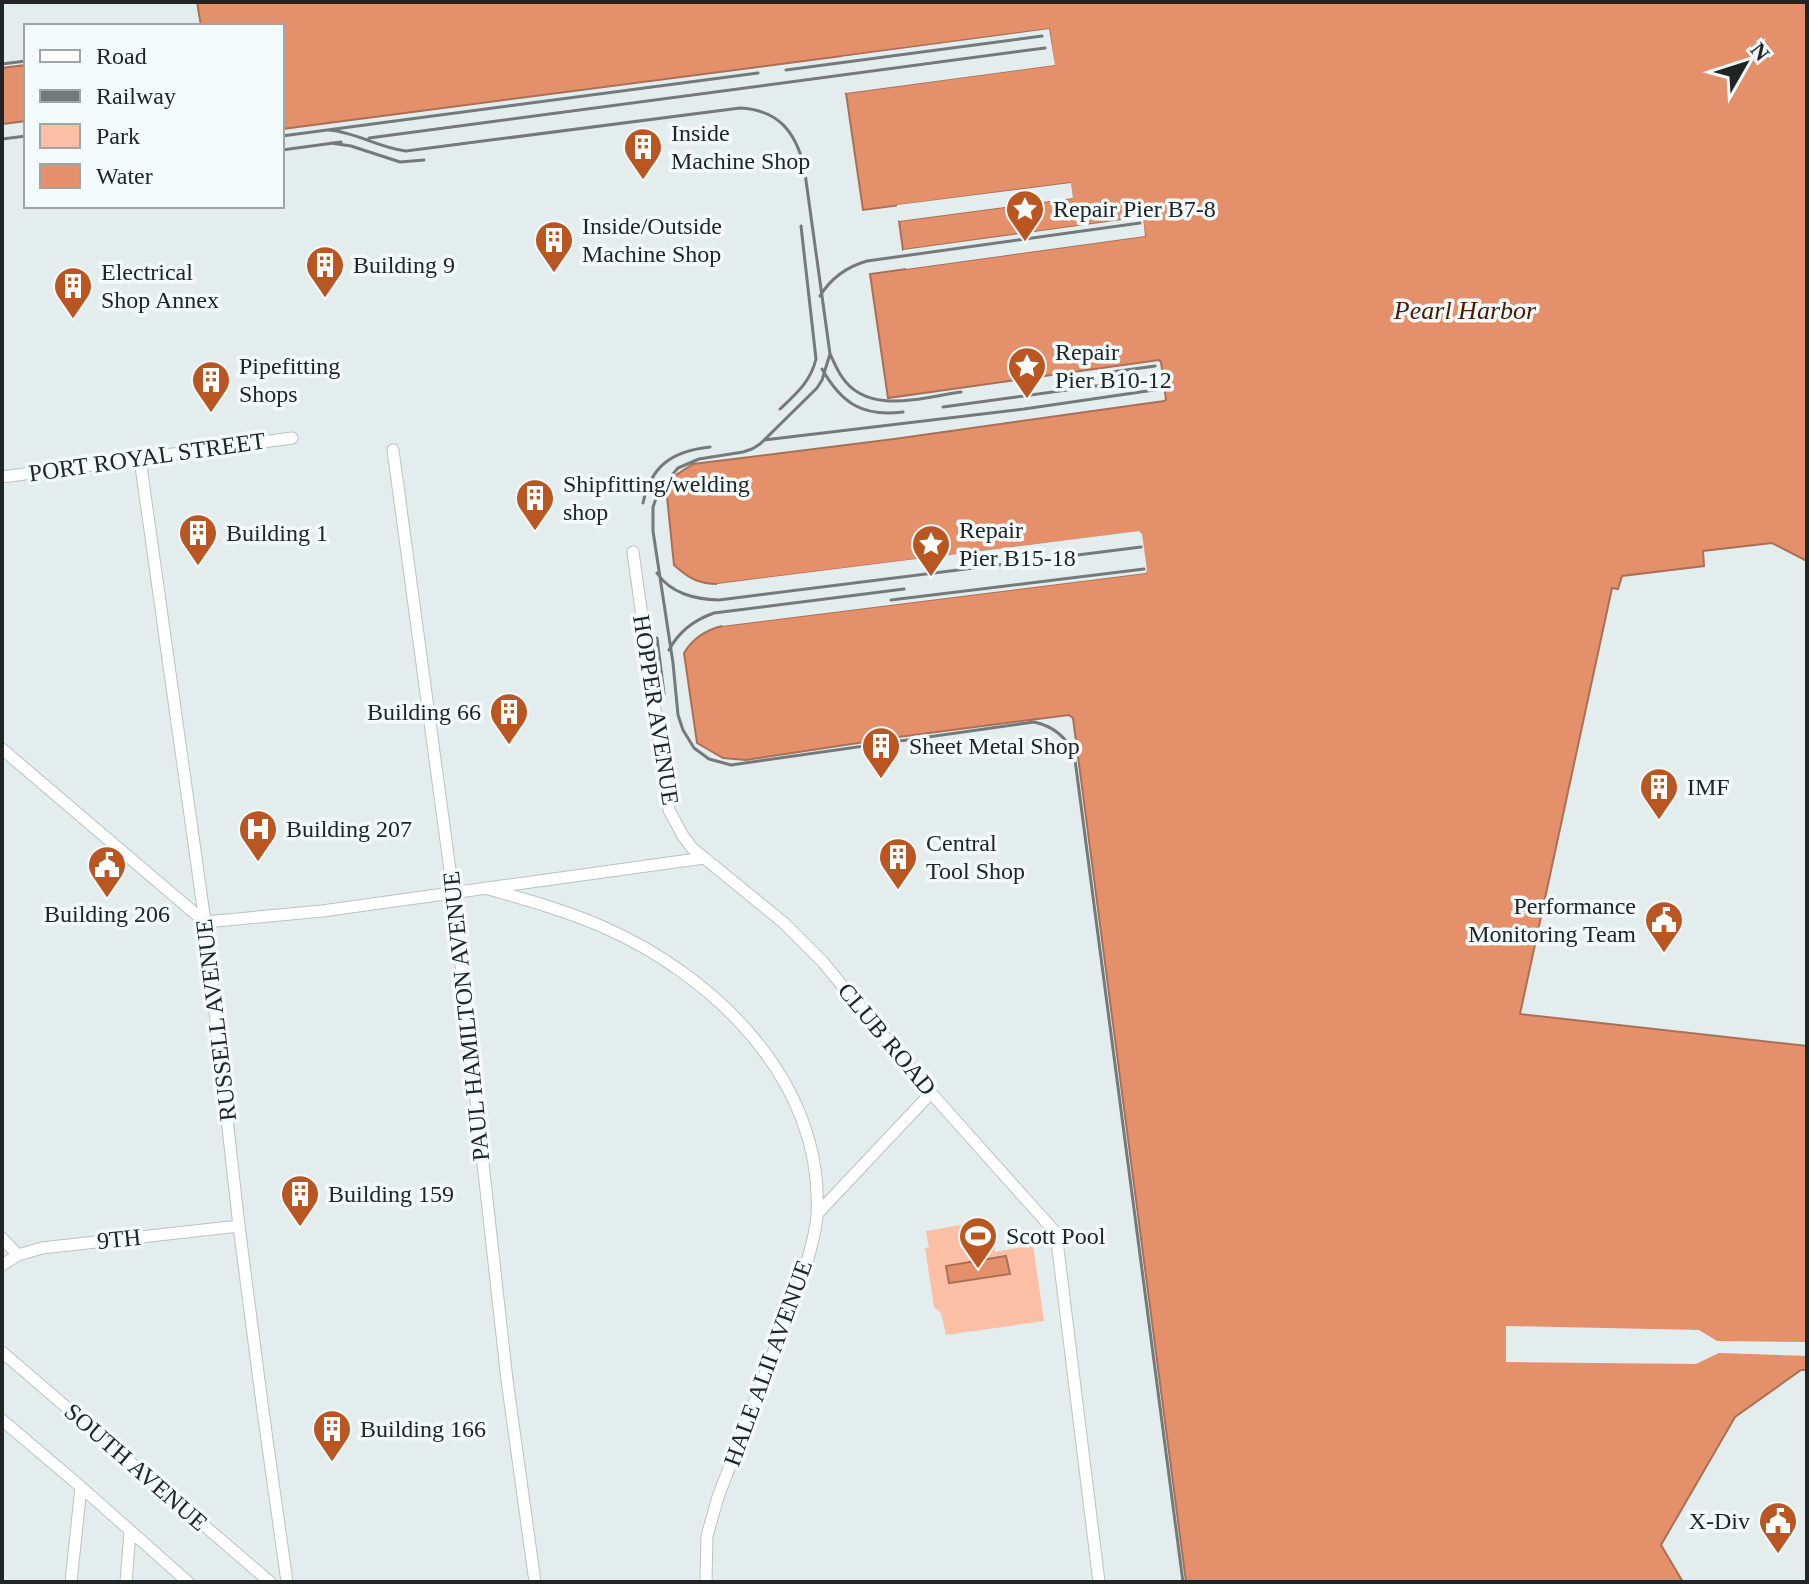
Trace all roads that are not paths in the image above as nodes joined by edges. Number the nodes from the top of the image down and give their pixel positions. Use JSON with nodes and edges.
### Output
{"nodes":[{"id":1,"x":292,"y":438,"type":"dead end"},
{"id":2,"x":393,"y":450,"type":"dead end"},
{"id":3,"x":140,"y":459,"type":"junction"},
{"id":4,"x":2,"y":477,"type":"edge"},
{"id":5,"x":633,"y":552,"type":"dead end"},
{"id":6,"x":2,"y":749,"type":"edge"},
{"id":7,"x":704,"y":858,"type":"junction"},
{"id":8,"x":485,"y":888,"type":"junction"},
{"id":9,"x":453,"y":892,"type":"junction"},
{"id":10,"x":205,"y":922,"type":"junction"},
{"id":11,"x":931,"y":1093,"type":"junction"},
{"id":12,"x":817,"y":1214,"type":"junction"},
{"id":13,"x":239,"y":1226,"type":"junction"},
{"id":14,"x":2,"y":1238,"type":"edge"},
{"id":15,"x":18,"y":1255,"type":"junction"},
{"id":16,"x":2,"y":1265,"type":"edge"},
{"id":17,"x":2,"y":1352,"type":"edge"},
{"id":18,"x":2,"y":1420,"type":"edge"},
{"id":19,"x":81,"y":1487,"type":"junction"},
{"id":20,"x":130,"y":1532,"type":"junction"},
{"id":21,"x":71,"y":1582,"type":"edge"},
{"id":22,"x":126,"y":1582,"type":"edge"},
{"id":23,"x":188,"y":1582,"type":"edge"},
{"id":24,"x":270,"y":1582,"type":"edge"},
{"id":25,"x":287,"y":1582,"type":"edge"},
{"id":26,"x":535,"y":1582,"type":"edge"},
{"id":27,"x":706,"y":1582,"type":"edge"},
{"id":28,"x":1099,"y":1582,"type":"edge"}],
"edges":[{"from":1,"to":3,"type":"street","name":"PORT ROYAL STREET"},
{"from":2,"to":9,"type":"street","name":"PAUL HAMILTON AVENUE"},
{"from":3,"to":4,"type":"street","name":"PORT ROYAL STREET"},
{"from":3,"to":10,"type":"street","name":"RUSSELL AVENUE"},
{"from":5,"to":7,"type":"street","name":"HOPPER AVENUE"},
{"from":6,"to":10,"type":"street"},
{"from":7,"to":8,"type":"street"},
{"from":7,"to":11,"type":"street","name":"CLUB ROAD"},
{"from":8,"to":9,"type":"street"},
{"from":8,"to":12,"type":"street","name":"HALE ALII AVENUE"},
{"from":9,"to":10,"type":"street"},
{"from":9,"to":26,"type":"street","name":"PAUL HAMILTON AVENUE"},
{"from":10,"to":13,"type":"street","name":"RUSSELL AVENUE"},
{"from":11,"to":12,"type":"street"},
{"from":11,"to":28,"type":"street","name":"CLUB ROAD"},
{"from":12,"to":27,"type":"street","name":"HALE ALII AVENUE"},
{"from":13,"to":15,"type":"street","name":"9TH"},
{"from":13,"to":25,"type":"street","name":"RUSSELL AVENUE"},
{"from":14,"to":15,"type":"street"},
{"from":15,"to":16,"type":"street","name":"9TH"},
{"from":17,"to":24,"type":"street","name":"SOUTH AVENUE"},
{"from":18,"to":19,"type":"street"},
{"from":19,"to":20,"type":"street"},
{"from":19,"to":21,"type":"street"},
{"from":20,"to":22,"type":"street"},
{"from":20,"to":23,"type":"street"}]}
